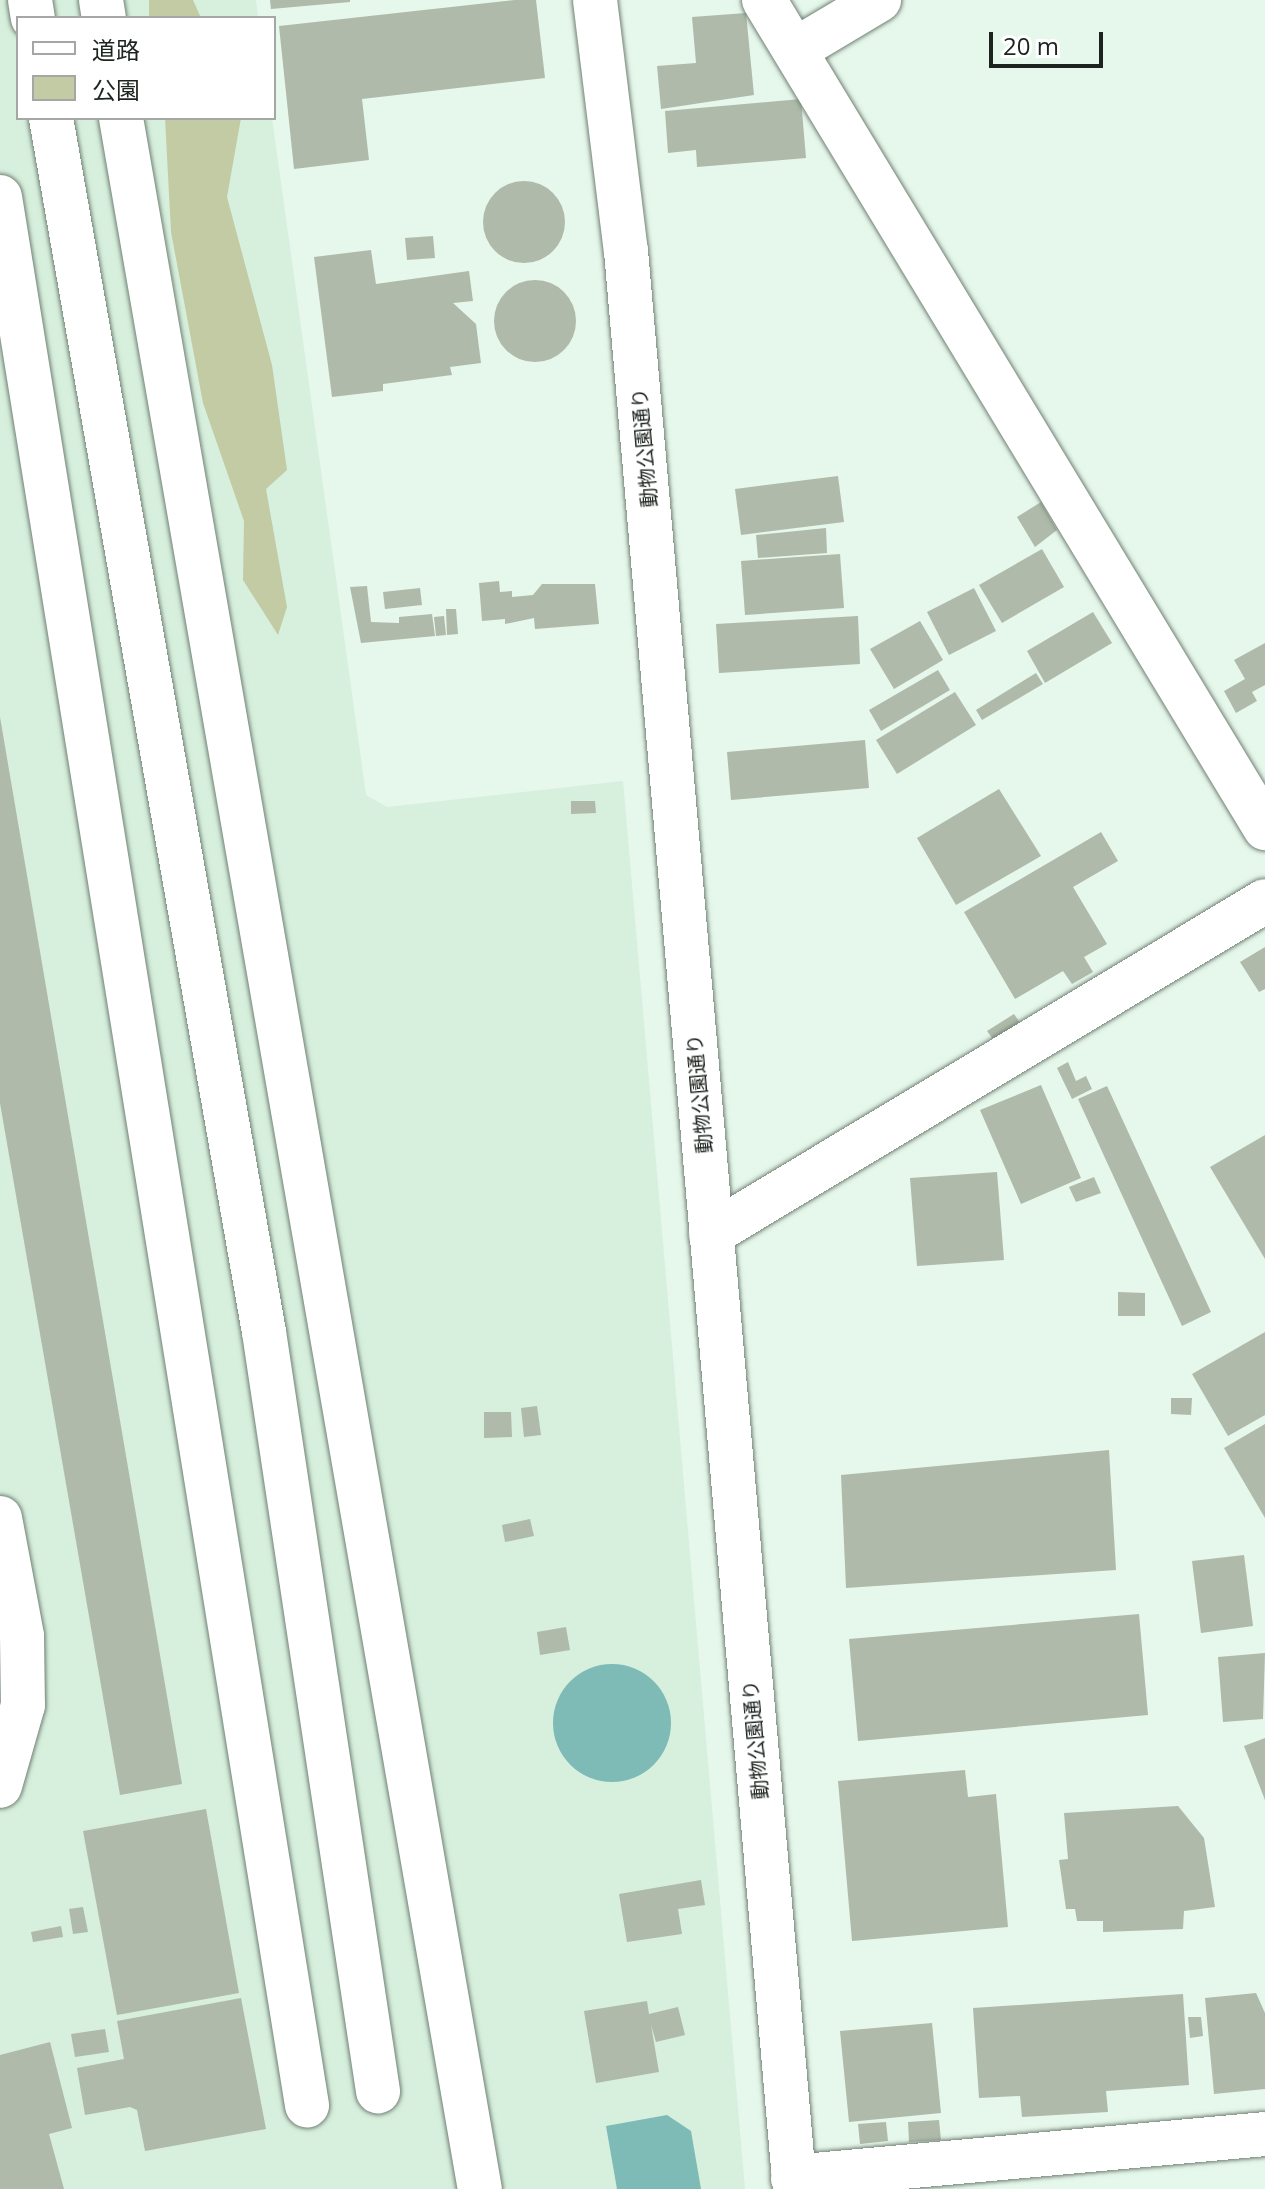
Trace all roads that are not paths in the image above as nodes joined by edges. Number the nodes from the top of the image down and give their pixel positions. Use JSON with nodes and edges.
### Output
{"nodes":[{"id":1,"x":595,"y":0,"type":"edge"},
{"id":2,"x":764,"y":0,"type":"edge"},
{"id":3,"x":879,"y":0,"type":"edge"},
{"id":4,"x":795,"y":50,"type":"junction"},
{"id":5,"x":51,"y":120,"type":"edge"},
{"id":6,"x":121,"y":120,"type":"edge"},
{"id":7,"x":0,"y":197,"type":"edge"},
{"id":8,"x":1265,"y":828,"type":"edge"},
{"id":9,"x":1265,"y":901,"type":"edge"},
{"id":10,"x":711,"y":1234,"type":"junction"},
{"id":11,"x":0,"y":1518,"type":"edge"},
{"id":12,"x":0,"y":1786,"type":"edge"},
{"id":13,"x":378,"y":2091,"type":"dead end"},
{"id":14,"x":307,"y":2105,"type":"dead end"},
{"id":15,"x":1265,"y":2134,"type":"edge"},
{"id":16,"x":794,"y":2183,"type":"edge"},
{"id":17,"x":480,"y":2189,"type":"edge"}],
"edges":[{"from":1,"to":10,"type":"street","name":"動物公園通り"},
{"from":2,"to":4,"type":"street"},
{"from":3,"to":4,"type":"street"},
{"from":4,"to":8,"type":"street"},
{"from":5,"to":13,"type":"street"},
{"from":6,"to":17,"type":"street"},
{"from":7,"to":14,"type":"street"},
{"from":9,"to":10,"type":"street"},
{"from":10,"to":16,"type":"street","name":"動物公園通り"},
{"from":11,"to":12,"type":"street"},
{"from":15,"to":16,"type":"street"}]}
